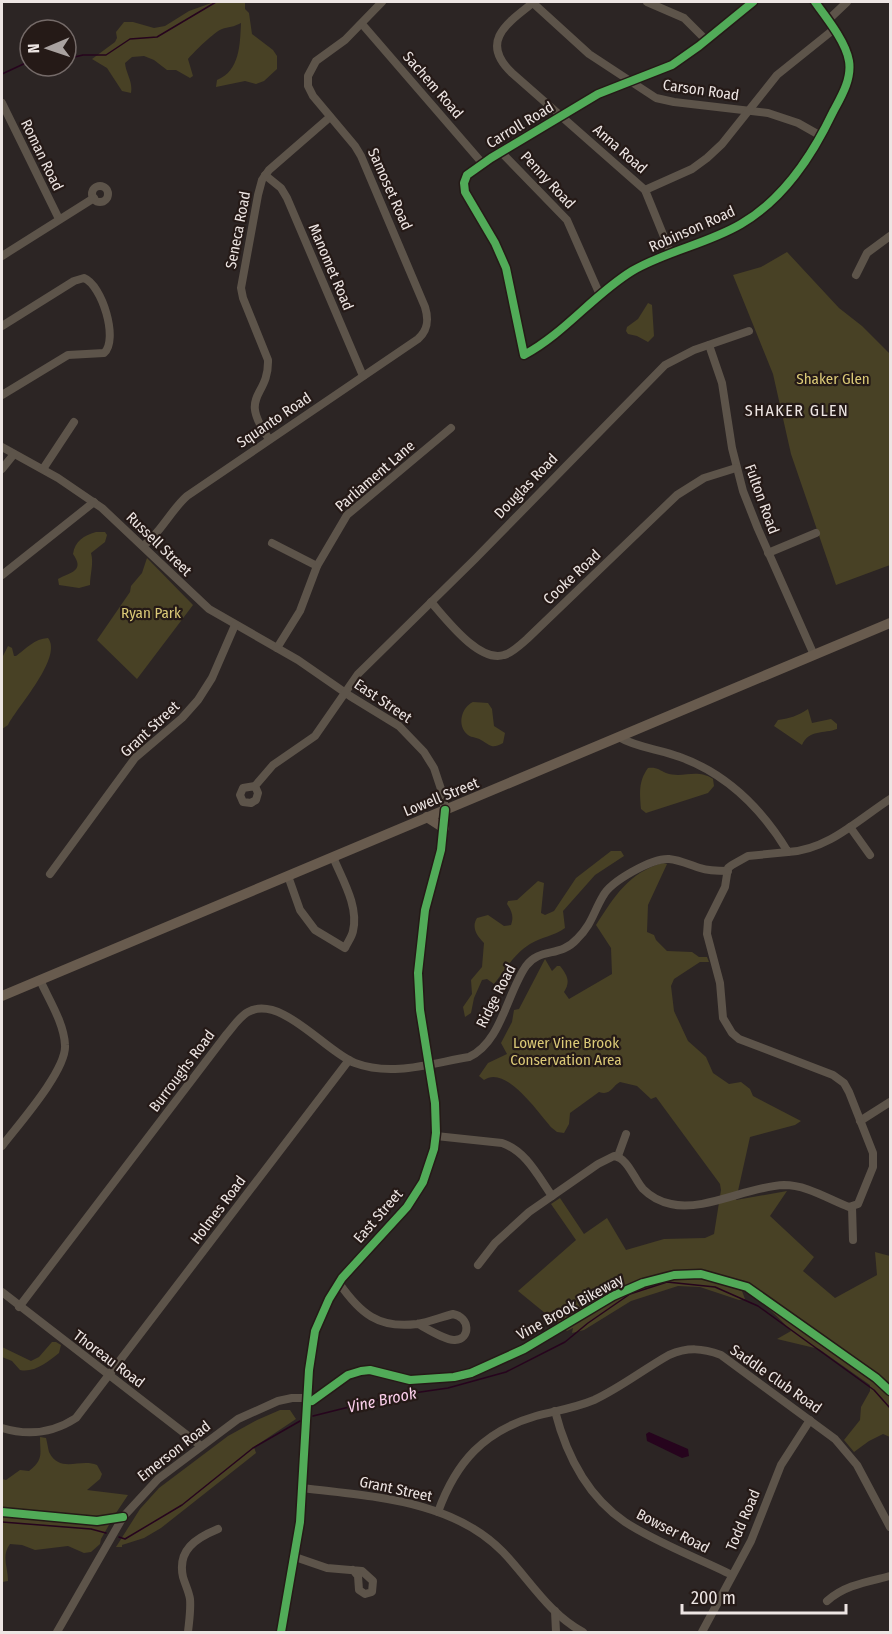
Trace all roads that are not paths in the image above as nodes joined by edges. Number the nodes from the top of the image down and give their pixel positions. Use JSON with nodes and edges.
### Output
{"nodes":[{"id":1,"x":382,"y":2,"type":"edge"},
{"id":2,"x":534,"y":2,"type":"edge"},
{"id":3,"x":647,"y":2,"type":"edge"},
{"id":4,"x":753,"y":2,"type":"edge"},
{"id":5,"x":815,"y":2,"type":"edge"},
{"id":6,"x":847,"y":2,"type":"edge"},
{"id":7,"x":828,"y":21,"type":"junction"},
{"id":8,"x":362,"y":24,"type":"junction"},
{"id":9,"x":833,"y":30,"type":"junction"},
{"id":10,"x":706,"y":40,"type":"junction"},
{"id":11,"x":630,"y":82,"type":"junction"},
{"id":12,"x":2,"y":103,"type":"edge"},
{"id":13,"x":748,"y":110,"type":"junction"},
{"id":14,"x":562,"y":116,"type":"junction"},
{"id":15,"x":330,"y":117,"type":"junction"},
{"id":16,"x":821,"y":136,"type":"junction"},
{"id":17,"x":501,"y":152,"type":"junction"},
{"id":18,"x":483,"y":164,"type":"junction"},
{"id":19,"x":265,"y":175,"type":"junction"},
{"id":20,"x":645,"y":190,"type":"junction"},
{"id":21,"x":94,"y":198,"type":"dead end"},
{"id":22,"x":59,"y":219,"type":"junction"},
{"id":23,"x":891,"y":236,"type":"edge"},
{"id":24,"x":671,"y":255,"type":"junction"},
{"id":25,"x":2,"y":256,"type":"edge"},
{"id":26,"x":856,"y":275,"type":"dead end"},
{"id":27,"x":600,"y":295,"type":"junction"},
{"id":28,"x":427,"y":324,"type":"joint"},
{"id":29,"x":2,"y":326,"type":"edge"},
{"id":30,"x":749,"y":331,"type":"dead end"},
{"id":31,"x":710,"y":345,"type":"junction"},
{"id":32,"x":524,"y":355,"type":"joint"},
{"id":33,"x":363,"y":376,"type":"junction"},
{"id":34,"x":2,"y":395,"type":"edge"},
{"id":35,"x":74,"y":422,"type":"dead end"},
{"id":36,"x":451,"y":428,"type":"dead end"},
{"id":37,"x":269,"y":439,"type":"junction"},
{"id":38,"x":2,"y":447,"type":"edge"},
{"id":39,"x":15,"y":454,"type":"junction"},
{"id":40,"x":736,"y":468,"type":"junction"},
{"id":41,"x":2,"y":469,"type":"edge"},
{"id":42,"x":43,"y":469,"type":"junction"},
{"id":43,"x":94,"y":502,"type":"junction"},
{"id":44,"x":816,"y":533,"type":"dead end"},
{"id":45,"x":272,"y":543,"type":"dead end"},
{"id":46,"x":143,"y":546,"type":"junction"},
{"id":47,"x":768,"y":553,"type":"junction"},
{"id":48,"x":317,"y":566,"type":"junction"},
{"id":49,"x":2,"y":575,"type":"edge"},
{"id":50,"x":431,"y":602,"type":"junction"},
{"id":51,"x":891,"y":623,"type":"edge"},
{"id":52,"x":235,"y":625,"type":"junction"},
{"id":53,"x":278,"y":648,"type":"junction"},
{"id":54,"x":814,"y":655,"type":"junction"},
{"id":55,"x":298,"y":660,"type":"joint"},
{"id":56,"x":345,"y":692,"type":"junction"},
{"id":57,"x":619,"y":737,"type":"junction"},
{"id":58,"x":255,"y":786,"type":"dead end"},
{"id":59,"x":891,"y":799,"type":"edge"},
{"id":60,"x":445,"y":810,"type":"junction"},
{"id":61,"x":427,"y":817,"type":"junction"},
{"id":62,"x":850,"y":827,"type":"junction"},
{"id":63,"x":444,"y":828,"type":"junction"},
{"id":64,"x":788,"y":852,"type":"junction"},
{"id":65,"x":870,"y":855,"type":"dead end"},
{"id":66,"x":333,"y":857,"type":"junction"},
{"id":67,"x":728,"y":871,"type":"junction"},
{"id":68,"x":50,"y":874,"type":"dead end"},
{"id":69,"x":288,"y":876,"type":"junction"},
{"id":70,"x":40,"y":980,"type":"junction"},
{"id":71,"x":2,"y":996,"type":"edge"},
{"id":72,"x":349,"y":1060,"type":"junction"},
{"id":73,"x":429,"y":1064,"type":"junction"},
{"id":74,"x":891,"y":1102,"type":"edge"},
{"id":75,"x":860,"y":1121,"type":"junction"},
{"id":76,"x":626,"y":1134,"type":"dead end"},
{"id":77,"x":436,"y":1136,"type":"junction"},
{"id":78,"x":2,"y":1146,"type":"edge"},
{"id":79,"x":618,"y":1156,"type":"junction"},
{"id":80,"x":552,"y":1196,"type":"junction"},
{"id":81,"x":852,"y":1207,"type":"junction"},
{"id":82,"x":853,"y":1240,"type":"dead end"},
{"id":83,"x":478,"y":1265,"type":"dead end"},
{"id":84,"x":339,"y":1283,"type":"junction"},
{"id":85,"x":2,"y":1292,"type":"edge"},
{"id":86,"x":19,"y":1307,"type":"junction"},
{"id":87,"x":418,"y":1324,"type":"junction"},
{"id":88,"x":108,"y":1376,"type":"junction"},
{"id":89,"x":307,"y":1398,"type":"junction"},
{"id":90,"x":555,"y":1411,"type":"junction"},
{"id":91,"x":810,"y":1419,"type":"junction"},
{"id":92,"x":2,"y":1428,"type":"edge"},
{"id":93,"x":201,"y":1446,"type":"junction"},
{"id":94,"x":303,"y":1488,"type":"junction"},
{"id":95,"x":438,"y":1512,"type":"junction"},
{"id":96,"x":891,"y":1527,"type":"edge"},
{"id":97,"x":218,"y":1529,"type":"dead end"},
{"id":98,"x":295,"y":1557,"type":"junction"},
{"id":99,"x":353,"y":1570,"type":"dead end"},
{"id":100,"x":732,"y":1575,"type":"junction"},
{"id":101,"x":891,"y":1576,"type":"edge"},
{"id":102,"x":827,"y":1601,"type":"dead end"},
{"id":103,"x":555,"y":1611,"type":"junction"},
{"id":104,"x":573,"y":1626,"type":"junction"},
{"id":105,"x":61,"y":1631,"type":"edge"},
{"id":106,"x":188,"y":1632,"type":"edge"},
{"id":107,"x":281,"y":1632,"type":"edge"},
{"id":108,"x":557,"y":1632,"type":"edge"},
{"id":109,"x":583,"y":1632,"type":"edge"},
{"id":110,"x":702,"y":1632,"type":"edge"}],
"edges":[{"from":1,"to":8,"type":"street","name":"Samoset Road"},
{"from":2,"to":11,"type":"street","name":"Carson Road"},
{"from":2,"to":14,"type":"street","name":"Anna Road"},
{"from":3,"to":10,"type":"street"},
{"from":4,"to":10,"type":"street","name":"Carroll Road"},
{"from":5,"to":7,"type":"street","name":"Robinson Road"},
{"from":6,"to":7,"type":"street"},
{"from":7,"to":9,"type":"street","name":"Robinson Road"},
{"from":8,"to":15,"type":"street","name":"Samoset Road"},
{"from":8,"to":18,"type":"street","name":"Sachem Road"},
{"from":9,"to":13,"type":"street"},
{"from":9,"to":16,"type":"street","name":"Robinson Road"},
{"from":10,"to":11,"type":"street","name":"Carroll Road"},
{"from":11,"to":13,"type":"street","name":"Carson Road"},
{"from":11,"to":14,"type":"street","name":"Carroll Road"},
{"from":12,"to":22,"type":"street","name":"Roman Road"},
{"from":13,"to":16,"type":"street","name":"Carson Road"},
{"from":13,"to":20,"type":"street"},
{"from":14,"to":17,"type":"street","name":"Carroll Road"},
{"from":14,"to":20,"type":"street","name":"Anna Road"},
{"from":15,"to":19,"type":"street","name":"Seneca Road"},
{"from":15,"to":28,"type":"street","name":"Samoset Road"},
{"from":16,"to":24,"type":"street","name":"Robinson Road"},
{"from":17,"to":18,"type":"street","name":"Carroll Road"},
{"from":17,"to":27,"type":"street","name":"Penny Road"},
{"from":18,"to":32,"type":"street","name":"Carroll Road"},
{"from":19,"to":33,"type":"street","name":"Manomet Road"},
{"from":19,"to":37,"type":"street","name":"Seneca Road"},
{"from":20,"to":24,"type":"street","name":"Anna Road"},
{"from":21,"to":22,"type":"street"},
{"from":22,"to":25,"type":"street"},
{"from":23,"to":26,"type":"street"},
{"from":24,"to":27,"type":"street","name":"Robinson Road"},
{"from":27,"to":32,"type":"street","name":"Robinson Road"},
{"from":28,"to":33,"type":"street","name":"Squanto Road"},
{"from":29,"to":34,"type":"street"},
{"from":30,"to":31,"type":"street","name":"Douglas Road"},
{"from":31,"to":40,"type":"street","name":"Fulton Road"},
{"from":31,"to":50,"type":"street","name":"Douglas Road"},
{"from":33,"to":37,"type":"street","name":"Squanto Road"},
{"from":35,"to":42,"type":"street"},
{"from":36,"to":48,"type":"street","name":"Parliament Lane"},
{"from":37,"to":46,"type":"street","name":"Squanto Road"},
{"from":38,"to":39,"type":"street","name":"Russell Street"},
{"from":39,"to":41,"type":"street"},
{"from":39,"to":42,"type":"street","name":"Russell Street"},
{"from":40,"to":47,"type":"street","name":"Fulton Road"},
{"from":40,"to":50,"type":"street","name":"Cooke Road"},
{"from":42,"to":43,"type":"street","name":"Russell Street"},
{"from":43,"to":46,"type":"street","name":"Russell Street"},
{"from":43,"to":49,"type":"street"},
{"from":44,"to":47,"type":"street"},
{"from":45,"to":48,"type":"street"},
{"from":46,"to":52,"type":"street","name":"Russell Street"},
{"from":47,"to":54,"type":"street","name":"Fulton Road"},
{"from":48,"to":53,"type":"street","name":"Parliament Lane"},
{"from":50,"to":56,"type":"street","name":"Douglas Road"},
{"from":51,"to":54,"type":"main road","name":"Lowell Street"},
{"from":52,"to":53,"type":"street","name":"Russell Street"},
{"from":52,"to":68,"type":"street","name":"Grant Street"},
{"from":53,"to":55,"type":"street","name":"Russell Street"},
{"from":54,"to":57,"type":"main road","name":"Lowell Street"},
{"from":55,"to":56,"type":"street","name":"East Street"},
{"from":56,"to":58,"type":"street","name":"Douglas Road"},
{"from":56,"to":60,"type":"street","name":"East Street"},
{"from":57,"to":60,"type":"main road","name":"Lowell Street"},
{"from":57,"to":64,"type":"street"},
{"from":59,"to":62,"type":"street"},
{"from":60,"to":61,"type":"main road","name":"Lowell Street"},
{"from":60,"to":63,"type":"street","name":"East Street"},
{"from":61,"to":63,"type":"main road"},
{"from":61,"to":66,"type":"main road","name":"Lowell Street"},
{"from":62,"to":64,"type":"street"},
{"from":62,"to":65,"type":"street"},
{"from":63,"to":73,"type":"street","name":"East Street"},
{"from":64,"to":67,"type":"street"},
{"from":66,"to":69,"type":"main road","name":"Lowell Street"},
{"from":66,"to":69,"type":"street"},
{"from":67,"to":73,"type":"street","name":"Ridge Road"},
{"from":67,"to":75,"type":"street"},
{"from":69,"to":70,"type":"main road","name":"Lowell Street"},
{"from":70,"to":71,"type":"main road","name":"Lowell Street"},
{"from":70,"to":78,"type":"street"},
{"from":72,"to":73,"type":"street","name":"Burroughs Road"},
{"from":72,"to":86,"type":"street","name":"Burroughs Road"},
{"from":72,"to":88,"type":"street","name":"Holmes Road"},
{"from":73,"to":77,"type":"street","name":"East Street"},
{"from":74,"to":75,"type":"street"},
{"from":75,"to":81,"type":"street"},
{"from":76,"to":79,"type":"street"},
{"from":77,"to":80,"type":"street"},
{"from":77,"to":84,"type":"street","name":"East Street"},
{"from":79,"to":80,"type":"street"},
{"from":79,"to":81,"type":"street"},
{"from":80,"to":83,"type":"street"},
{"from":81,"to":82,"type":"street"},
{"from":84,"to":87,"type":"street"},
{"from":84,"to":89,"type":"street","name":"East Street"},
{"from":85,"to":86,"type":"street","name":"Thoreau Road"},
{"from":86,"to":88,"type":"street","name":"Thoreau Road"},
{"from":87,"to":87,"type":"street"},
{"from":88,"to":92,"type":"street","name":"Holmes Road"},
{"from":88,"to":93,"type":"street","name":"Thoreau Road"},
{"from":89,"to":93,"type":"street","name":"Emerson Road"},
{"from":89,"to":94,"type":"street","name":"East Street"},
{"from":90,"to":91,"type":"street","name":"Saddle Club Road"},
{"from":90,"to":95,"type":"street","name":"Saddle Club Road"},
{"from":90,"to":100,"type":"street","name":"Bowser Road"},
{"from":91,"to":96,"type":"street","name":"Saddle Club Road"},
{"from":91,"to":100,"type":"street","name":"Todd Road"},
{"from":93,"to":105,"type":"street","name":"Emerson Road"},
{"from":94,"to":95,"type":"street","name":"Grant Street"},
{"from":94,"to":98,"type":"street","name":"East Street"},
{"from":95,"to":103,"type":"street","name":"Grant Street"},
{"from":97,"to":106,"type":"street"},
{"from":98,"to":99,"type":"street"},
{"from":98,"to":107,"type":"street","name":"East Street"},
{"from":100,"to":110,"type":"street","name":"Todd Road"},
{"from":101,"to":102,"type":"street"},
{"from":103,"to":104,"type":"street","name":"Grant Street"},
{"from":103,"to":108,"type":"street"},
{"from":104,"to":108,"type":"street"},
{"from":104,"to":109,"type":"street","name":"Grant Street"}]}
